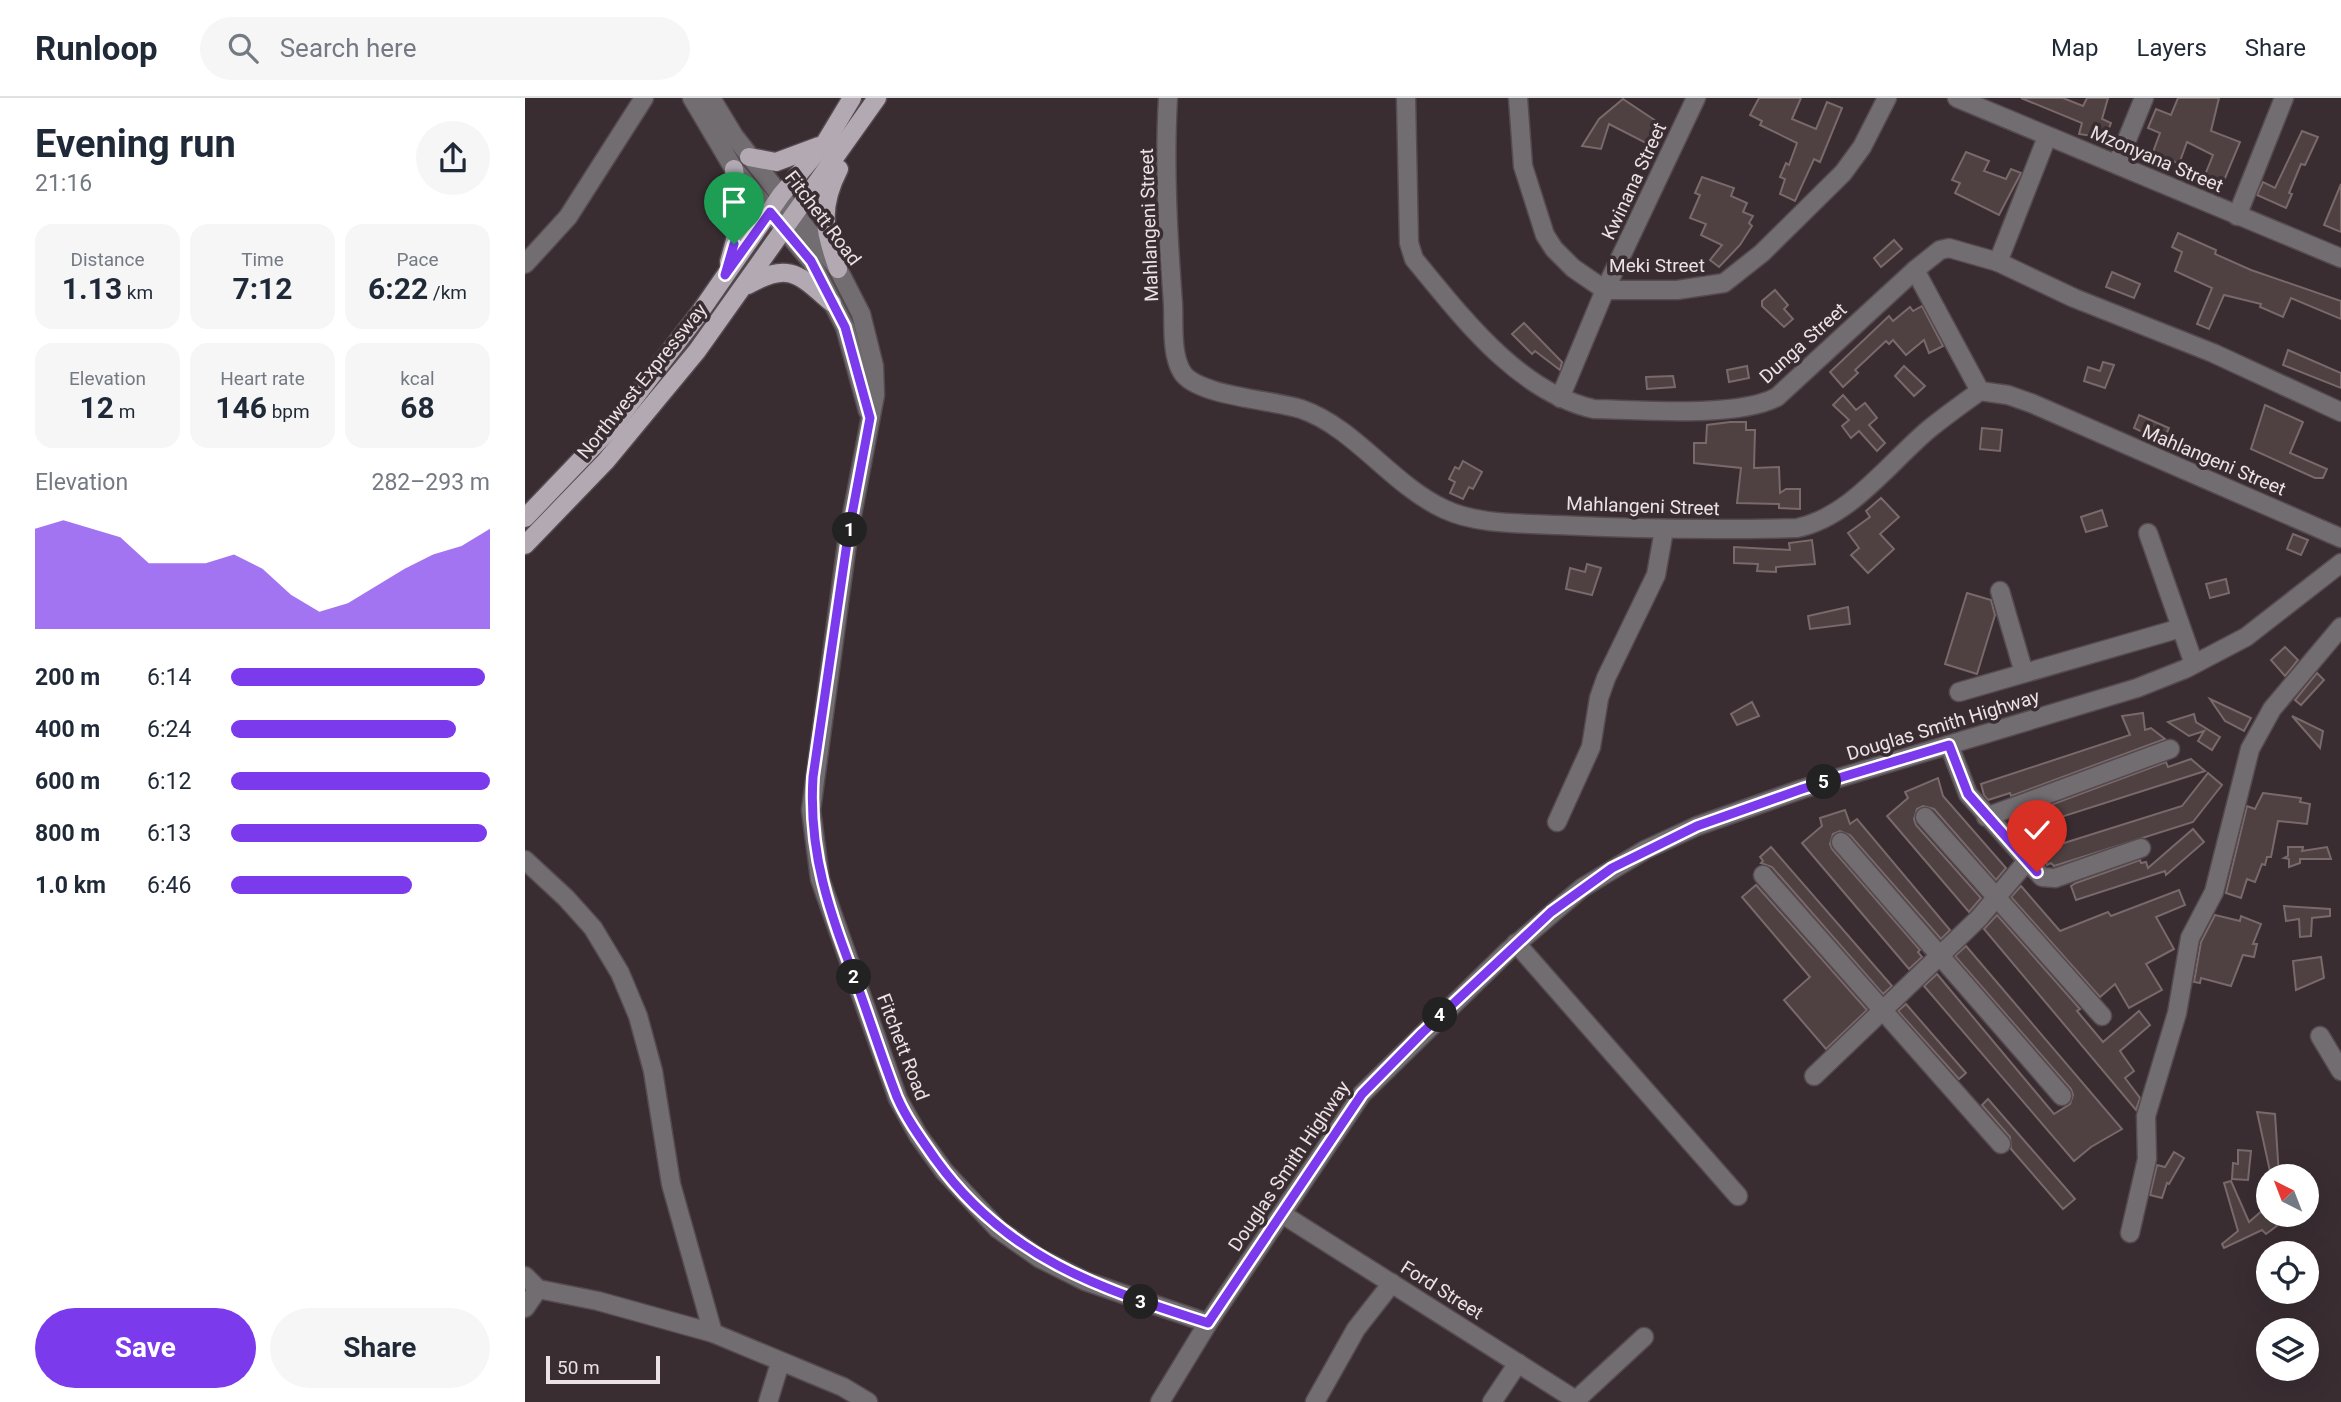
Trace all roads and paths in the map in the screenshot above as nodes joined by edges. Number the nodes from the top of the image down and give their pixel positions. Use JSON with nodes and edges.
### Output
{"nodes":[{"id":1,"x":644,"y":98,"type":"edge"},
{"id":2,"x":852,"y":98,"type":"edge"},
{"id":3,"x":1168,"y":98,"type":"edge"},
{"id":4,"x":1406,"y":98,"type":"edge"},
{"id":5,"x":1517,"y":98,"type":"edge"},
{"id":6,"x":1696,"y":98,"type":"edge"},
{"id":7,"x":1887,"y":98,"type":"edge"},
{"id":8,"x":1957,"y":98,"type":"edge"},
{"id":9,"x":2144,"y":98,"type":"edge"},
{"id":10,"x":2284,"y":98,"type":"edge"},
{"id":11,"x":696,"y":99,"type":"edge"},
{"id":12,"x":874,"y":103,"type":"edge"},
{"id":13,"x":1996,"y":106,"type":"edge"},
{"id":14,"x":2047,"y":137,"type":"junction"},
{"id":15,"x":825,"y":143,"type":"junction"},
{"id":16,"x":749,"y":157,"type":"junction"},
{"id":17,"x":2117,"y":164,"type":"junction"},
{"id":18,"x":734,"y":169,"type":"junction"},
{"id":19,"x":781,"y":195,"type":"junction"},
{"id":20,"x":770,"y":212,"type":"junction"},
{"id":21,"x":2237,"y":216,"type":"junction"},
{"id":22,"x":791,"y":221,"type":"junction"},
{"id":23,"x":2341,"y":258,"type":"edge"},
{"id":24,"x":1998,"y":262,"type":"junction"},
{"id":25,"x":525,"y":264,"type":"edge"},
{"id":26,"x":838,"y":269,"type":"junction"},
{"id":27,"x":1915,"y":270,"type":"junction"},
{"id":28,"x":725,"y":275,"type":"junction"},
{"id":29,"x":744,"y":287,"type":"junction"},
{"id":30,"x":1605,"y":290,"type":"junction"},
{"id":31,"x":832,"y":303,"type":"junction"},
{"id":32,"x":1980,"y":391,"type":"junction"},
{"id":33,"x":1560,"y":398,"type":"junction"},
{"id":34,"x":2341,"y":412,"type":"edge"},
{"id":35,"x":870,"y":418,"type":"junction"},
{"id":36,"x":525,"y":518,"type":"edge"},
{"id":37,"x":1664,"y":530,"type":"junction"},
{"id":38,"x":2148,"y":533,"type":"dead end"},
{"id":39,"x":2341,"y":538,"type":"edge"},
{"id":40,"x":525,"y":545,"type":"edge"},
{"id":41,"x":2341,"y":564,"type":"edge"},
{"id":42,"x":2000,"y":591,"type":"dead end"},
{"id":43,"x":2341,"y":627,"type":"edge"},
{"id":44,"x":2181,"y":628,"type":"junction"},
{"id":45,"x":2194,"y":664,"type":"junction"},
{"id":46,"x":2024,"y":673,"type":"junction"},
{"id":47,"x":1959,"y":692,"type":"dead end"},
{"id":48,"x":1949,"y":745,"type":"junction"},
{"id":49,"x":2170,"y":750,"type":"dead end"},
{"id":50,"x":1925,"y":817,"type":"dead end"},
{"id":51,"x":1986,"y":817,"type":"junction"},
{"id":52,"x":1557,"y":822,"type":"dead end"},
{"id":53,"x":1841,"y":842,"type":"dead end"},
{"id":54,"x":2141,"y":848,"type":"dead end"},
{"id":55,"x":525,"y":860,"type":"edge"},
{"id":56,"x":2027,"y":861,"type":"junction"},
{"id":57,"x":1763,"y":875,"type":"dead end"},
{"id":58,"x":1996,"y":896,"type":"junction"},
{"id":59,"x":1512,"y":947,"type":"junction"},
{"id":60,"x":1941,"y":956,"type":"junction"},
{"id":61,"x":1883,"y":1013,"type":"junction"},
{"id":62,"x":2102,"y":1016,"type":"dead end"},
{"id":63,"x":2320,"y":1036,"type":"dead end"},
{"id":64,"x":2341,"y":1071,"type":"edge"},
{"id":65,"x":1814,"y":1076,"type":"dead end"},
{"id":66,"x":2062,"y":1096,"type":"dead end"},
{"id":67,"x":2001,"y":1144,"type":"dead end"},
{"id":68,"x":1738,"y":1196,"type":"dead end"},
{"id":69,"x":1282,"y":1214,"type":"junction"},
{"id":70,"x":2130,"y":1233,"type":"dead end"},
{"id":71,"x":531,"y":1282,"type":"edge"},
{"id":72,"x":1392,"y":1283,"type":"junction"},
{"id":73,"x":525,"y":1308,"type":"edge"},
{"id":74,"x":1208,"y":1323,"type":"junction"},
{"id":75,"x":713,"y":1333,"type":"junction"},
{"id":76,"x":1644,"y":1337,"type":"dead end"},
{"id":77,"x":780,"y":1363,"type":"junction"},
{"id":78,"x":1518,"y":1363,"type":"junction"},
{"id":79,"x":1577,"y":1401,"type":"edge"},
{"id":80,"x":768,"y":1402,"type":"edge"},
{"id":81,"x":868,"y":1402,"type":"edge"},
{"id":82,"x":1160,"y":1402,"type":"edge"},
{"id":83,"x":1315,"y":1402,"type":"edge"},
{"id":84,"x":1492,"y":1402,"type":"edge"}],
"edges":[{"from":1,"to":25,"type":"street"},
{"from":2,"to":15,"type":"main road","name":"Northwest Expressway"},
{"from":3,"to":37,"type":"street","name":"Mahlangeni Street"},
{"from":4,"to":33,"type":"street","name":"Dunga Street"},
{"from":5,"to":30,"type":"street","name":"Meki Street"},
{"from":6,"to":30,"type":"street","name":"Kwinana Street"},
{"from":7,"to":30,"type":"street","name":"Meki Street"},
{"from":8,"to":13,"type":"street","name":"Mzonyana Street"},
{"from":9,"to":17,"type":"street"},
{"from":10,"to":21,"type":"street"},
{"from":11,"to":16,"type":"street","name":"Fitchett Road"},
{"from":11,"to":18,"type":"street","name":"Fitchett Road"},
{"from":12,"to":22,"type":"main road","name":"Northwest Expressway"},
{"from":12,"to":26,"type":"main road"},
{"from":13,"to":14,"type":"street","name":"Mzonyana Street"},
{"from":14,"to":17,"type":"street","name":"Mzonyana Street"},
{"from":14,"to":24,"type":"street"},
{"from":15,"to":16,"type":"main road"},
{"from":15,"to":19,"type":"main road","name":"Northwest Expressway"},
{"from":16,"to":19,"type":"street","name":"Fitchett Road"},
{"from":17,"to":21,"type":"street","name":"Mzonyana Street"},
{"from":18,"to":20,"type":"street","name":"Fitchett Road"},
{"from":18,"to":28,"type":"main road"},
{"from":19,"to":20,"type":"main road","name":"Northwest Expressway"},
{"from":19,"to":22,"type":"street","name":"Fitchett Road"},
{"from":20,"to":22,"type":"street","name":"Fitchett Road"},
{"from":20,"to":28,"type":"main road","name":"Northwest Expressway"},
{"from":21,"to":23,"type":"street","name":"Mzonyana Street"},
{"from":22,"to":26,"type":"street","name":"Fitchett Road"},
{"from":22,"to":29,"type":"main road","name":"Northwest Expressway"},
{"from":22,"to":31,"type":"street","name":"Fitchett Road"},
{"from":24,"to":27,"type":"street","name":"Dunga Street"},
{"from":24,"to":34,"type":"street","name":"Dunga Street"},
{"from":26,"to":35,"type":"street","name":"Fitchett Road"},
{"from":27,"to":32,"type":"street"},
{"from":27,"to":33,"type":"street","name":"Dunga Street"},
{"from":28,"to":36,"type":"main road","name":"Northwest Expressway"},
{"from":29,"to":31,"type":"main road"},
{"from":29,"to":40,"type":"main road","name":"Northwest Expressway"},
{"from":30,"to":33,"type":"street","name":"Kwinana Street"},
{"from":31,"to":35,"type":"street","name":"Fitchett Road"},
{"from":32,"to":37,"type":"street","name":"Mahlangeni Street"},
{"from":32,"to":39,"type":"street","name":"Mahlangeni Street"},
{"from":35,"to":74,"type":"street","name":"Fitchett Road"},
{"from":37,"to":52,"type":"street"},
{"from":38,"to":44,"type":"street"},
{"from":41,"to":45,"type":"street","name":"Douglas Smith Highway"},
{"from":42,"to":46,"type":"street"},
{"from":43,"to":70,"type":"street"},
{"from":44,"to":45,"type":"street"},
{"from":44,"to":46,"type":"street"},
{"from":45,"to":48,"type":"street","name":"Douglas Smith Highway"},
{"from":46,"to":47,"type":"street"},
{"from":48,"to":51,"type":"street"},
{"from":48,"to":59,"type":"street","name":"Douglas Smith Highway"},
{"from":49,"to":51,"type":"street"},
{"from":50,"to":58,"type":"street"},
{"from":51,"to":56,"type":"street"},
{"from":53,"to":60,"type":"street"},
{"from":54,"to":56,"type":"street"},
{"from":55,"to":75,"type":"street"},
{"from":56,"to":58,"type":"street"},
{"from":57,"to":61,"type":"street"},
{"from":58,"to":60,"type":"street"},
{"from":58,"to":62,"type":"street"},
{"from":59,"to":68,"type":"street"},
{"from":59,"to":69,"type":"street","name":"Douglas Smith Highway"},
{"from":60,"to":61,"type":"street"},
{"from":60,"to":66,"type":"street"},
{"from":61,"to":65,"type":"street"},
{"from":61,"to":67,"type":"street"},
{"from":63,"to":64,"type":"street"},
{"from":69,"to":72,"type":"street","name":"Ford Street"},
{"from":69,"to":74,"type":"street","name":"Douglas Smith Highway"},
{"from":71,"to":73,"type":"street"},
{"from":71,"to":75,"type":"street"},
{"from":72,"to":78,"type":"street","name":"Ford Street"},
{"from":72,"to":83,"type":"street"},
{"from":74,"to":82,"type":"street","name":"Douglas Smith Highway"},
{"from":75,"to":77,"type":"street"},
{"from":76,"to":79,"type":"street"},
{"from":77,"to":80,"type":"street"},
{"from":77,"to":81,"type":"street"},
{"from":78,"to":79,"type":"street","name":"Ford Street"},
{"from":78,"to":84,"type":"street"}]}
